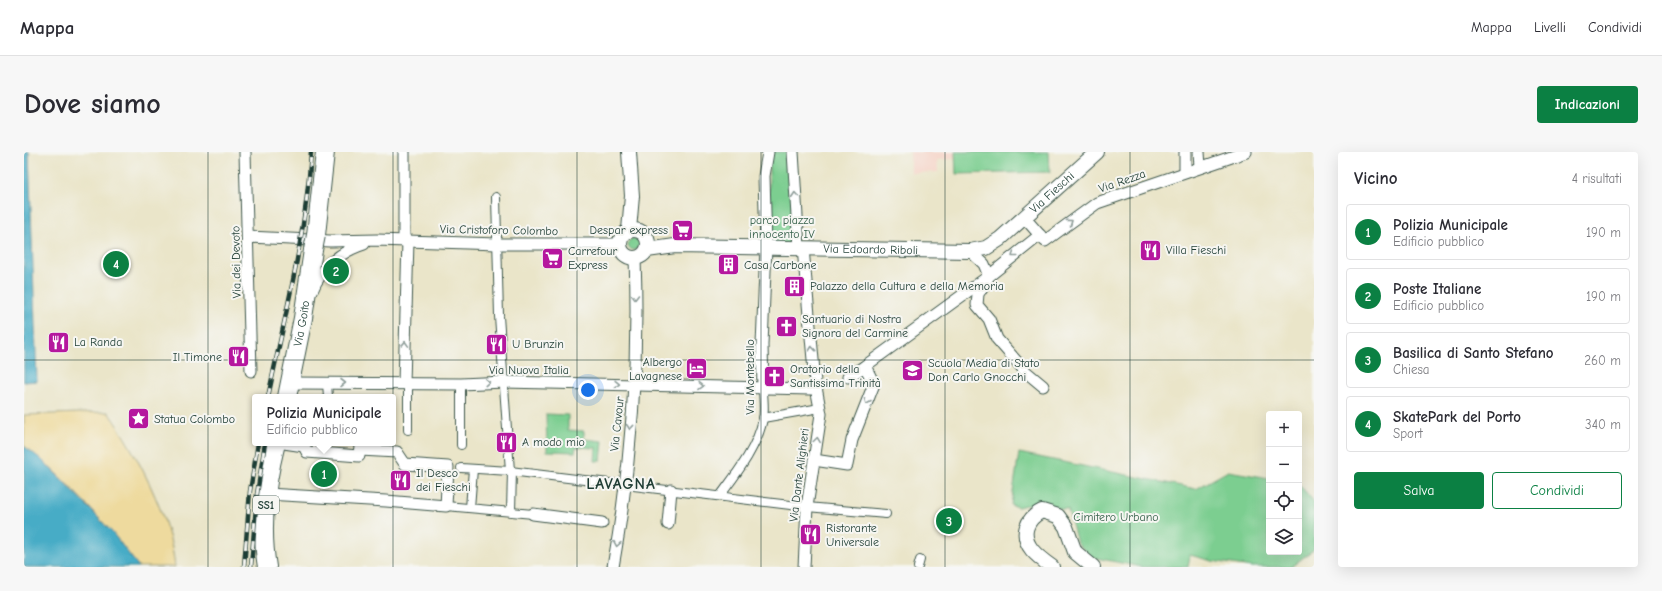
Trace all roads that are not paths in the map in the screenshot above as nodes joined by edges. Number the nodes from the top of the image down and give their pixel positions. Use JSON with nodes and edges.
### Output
{"nodes":[{"id":1,"x":245,"y":152,"type":"edge"},
{"id":2,"x":325,"y":152,"type":"edge"},
{"id":3,"x":404,"y":152,"type":"edge"},
{"id":4,"x":629,"y":152,"type":"edge"},
{"id":5,"x":768,"y":152,"type":"edge"},
{"id":6,"x":793,"y":152,"type":"edge"},
{"id":7,"x":1097,"y":152,"type":"edge"},
{"id":8,"x":1184,"y":152,"type":"edge"},
{"id":9,"x":1199,"y":152,"type":"edge"},
{"id":10,"x":1246,"y":152,"type":"edge"},
{"id":11,"x":1200,"y":167,"type":"junction"},
{"id":12,"x":1185,"y":172,"type":"junction"},
{"id":13,"x":632,"y":196,"type":"junction"},
{"id":14,"x":496,"y":197,"type":"dead end"},
{"id":15,"x":1024,"y":217,"type":"junction"},
{"id":16,"x":629,"y":230,"type":"junction"},
{"id":17,"x":1040,"y":235,"type":"junction"},
{"id":18,"x":248,"y":237,"type":"junction"},
{"id":19,"x":377,"y":240,"type":"junction"},
{"id":20,"x":406,"y":241,"type":"junction"},
{"id":21,"x":646,"y":241,"type":"junction"},
{"id":22,"x":314,"y":242,"type":"junction"},
{"id":23,"x":497,"y":244,"type":"junction"},
{"id":24,"x":620,"y":244,"type":"junction"},
{"id":25,"x":766,"y":247,"type":"junction"},
{"id":26,"x":801,"y":248,"type":"junction"},
{"id":27,"x":970,"y":251,"type":"junction"},
{"id":28,"x":635,"y":258,"type":"junction"},
{"id":29,"x":989,"y":276,"type":"junction"},
{"id":30,"x":302,"y":318,"type":"junction"},
{"id":31,"x":866,"y":366,"type":"junction"},
{"id":32,"x":252,"y":372,"type":"dead end"},
{"id":33,"x":848,"y":377,"type":"dead end"},
{"id":34,"x":504,"y":382,"type":"junction"},
{"id":35,"x":327,"y":383,"type":"junction"},
{"id":36,"x":406,"y":383,"type":"junction"},
{"id":37,"x":461,"y":384,"type":"junction"},
{"id":38,"x":634,"y":385,"type":"junction"},
{"id":39,"x":1043,"y":386,"type":"dead end"},
{"id":40,"x":763,"y":388,"type":"junction"},
{"id":41,"x":816,"y":388,"type":"junction"},
{"id":42,"x":288,"y":390,"type":"edge"},
{"id":43,"x":328,"y":394,"type":"edge"},
{"id":44,"x":820,"y":408,"type":"junction"},
{"id":45,"x":763,"y":418,"type":"junction"},
{"id":46,"x":408,"y":430,"type":"dead end"},
{"id":47,"x":461,"y":445,"type":"dead end"},
{"id":48,"x":275,"y":446,"type":"edge"},
{"id":49,"x":306,"y":446,"type":"edge"},
{"id":50,"x":359,"y":447,"type":"edge"},
{"id":51,"x":814,"y":460,"type":"junction"},
{"id":52,"x":461,"y":468,"type":"dead end"},
{"id":53,"x":473,"y":469,"type":"junction"},
{"id":54,"x":511,"y":471,"type":"junction"},
{"id":55,"x":625,"y":484,"type":"junction"},
{"id":56,"x":671,"y":490,"type":"junction"},
{"id":57,"x":267,"y":494,"type":"junction"},
{"id":58,"x":720,"y":496,"type":"junction"},
{"id":59,"x":446,"y":506,"type":"junction"},
{"id":60,"x":807,"y":507,"type":"junction"},
{"id":61,"x":470,"y":508,"type":"junction"},
{"id":62,"x":511,"y":511,"type":"junction"},
{"id":63,"x":533,"y":514,"type":"joint"},
{"id":64,"x":886,"y":514,"type":"dead end"},
{"id":65,"x":602,"y":523,"type":"dead end"},
{"id":66,"x":668,"y":524,"type":"dead end"},
{"id":67,"x":267,"y":567,"type":"edge"},
{"id":68,"x":613,"y":567,"type":"edge"},
{"id":69,"x":804,"y":567,"type":"edge"},
{"id":70,"x":1052,"y":567,"type":"edge"},
{"id":71,"x":1093,"y":567,"type":"edge"}],
"edges":[{"from":1,"to":18,"type":"street","name":"Via dei Devoto"},
{"from":2,"to":22,"type":"main road","name":"Via Goito"},
{"from":3,"to":20,"type":"street"},
{"from":4,"to":13,"type":"street"},
{"from":5,"to":25,"type":"street","name":"Via Montebello"},
{"from":26,"to":6,"type":"street","name":"Via Dante Alighieri","one_way":true},
{"from":7,"to":15,"type":"street","name":"Via Fieschi"},
{"from":8,"to":12,"type":"street"},
{"from":9,"to":11,"type":"street"},
{"from":10,"to":11,"type":"street","name":"Via Rezza"},
{"from":11,"to":12,"type":"street","name":"Via Rezza"},
{"from":17,"to":12,"type":"street","name":"Via Rezza","one_way":true},
{"from":13,"to":16,"type":"street"},
{"from":13,"to":21,"type":"street"},
{"from":14,"to":23,"type":"street"},
{"from":15,"to":17,"type":"street"},
{"from":15,"to":27,"type":"street","name":"Via Fieschi"},
{"from":16,"to":21,"type":"street"},
{"from":16,"to":24,"type":"street"},
{"from":17,"to":29,"type":"street","one_way":true},
{"from":18,"to":19,"type":"street","name":"Via Cristoforo Colombo"},
{"from":18,"to":32,"type":"street","name":"Via dei Devoto"},
{"from":19,"to":20,"type":"street","name":"Via Cristoforo Colombo"},
{"from":19,"to":22,"type":"street","name":"Via Cristoforo Colombo"},
{"from":19,"to":30,"type":"street","name":"Via Cristoforo Colombo"},
{"from":20,"to":23,"type":"street","name":"Via Cristoforo Colombo"},
{"from":36,"to":20,"type":"street","one_way":true},
{"from":21,"to":25,"type":"street","name":"Via Edoardo Riboli"},
{"from":21,"to":28,"type":"street"},
{"from":22,"to":30,"type":"main road","name":"Via Goito"},
{"from":23,"to":24,"type":"street","name":"Via Cristoforo Colombo"},
{"from":23,"to":34,"type":"street"},
{"from":24,"to":28,"type":"street"},
{"from":25,"to":26,"type":"street","name":"Via Edoardo Riboli"},
{"from":25,"to":40,"type":"street","name":"Via Montebello"},
{"from":26,"to":27,"type":"street","name":"Via Edoardo Riboli"},
{"from":41,"to":26,"type":"street","name":"Via Dante Alighieri","one_way":true},
{"from":27,"to":29,"type":"street"},
{"from":28,"to":38,"type":"street","name":"Via Cavour","one_way":true},
{"from":29,"to":31,"type":"street"},
{"from":29,"to":39,"type":"street"},
{"from":30,"to":42,"type":"main road","name":"Via Goito"},
{"from":31,"to":33,"type":"street"},
{"from":31,"to":51,"type":"street","one_way":true},
{"from":37,"to":34,"type":"street","name":"Via Nuova Italia","one_way":true},
{"from":34,"to":38,"type":"street","name":"Via Nuova Italia","one_way":true},
{"from":34,"to":54,"type":"street"},
{"from":35,"to":36,"type":"street","name":"Via Nuova Italia","one_way":true},
{"from":35,"to":42,"type":"street","name":"Via Nuova Italia"},
{"from":35,"to":43,"type":"street"},
{"from":36,"to":37,"type":"street","name":"Via Nuova Italia"},
{"from":36,"to":46,"type":"street"},
{"from":37,"to":47,"type":"street"},
{"from":38,"to":40,"type":"street","name":"Via Nuova Italia","one_way":true},
{"from":38,"to":55,"type":"street","name":"Via Cavour","one_way":true},
{"from":40,"to":41,"type":"street","name":"Via Nuova Italia"},
{"from":40,"to":45,"type":"street","name":"Via Montebello"},
{"from":41,"to":44,"type":"street","name":"Via Dante Alighieri"},
{"from":44,"to":45,"type":"street"},
{"from":51,"to":44,"type":"street","name":"Via Dante Alighieri","one_way":true},
{"from":45,"to":58,"type":"street","name":"Via Montebello"},
{"from":48,"to":57,"type":"main road","number":"SS1"},
{"from":49,"to":50,"type":"street"},
{"from":50,"to":59,"type":"street"},
{"from":51,"to":60,"type":"street","name":"Via Dante Alighieri"},
{"from":52,"to":53,"type":"street"},
{"from":53,"to":54,"type":"street"},
{"from":53,"to":61,"type":"street"},
{"from":54,"to":55,"type":"street"},
{"from":54,"to":62,"type":"street"},
{"from":55,"to":56,"type":"street"},
{"from":55,"to":68,"type":"street","name":"Via Cavour","one_way":true},
{"from":56,"to":58,"type":"street"},
{"from":56,"to":66,"type":"street"},
{"from":57,"to":59,"type":"street"},
{"from":57,"to":67,"type":"main road","number":"SS1"},
{"from":58,"to":60,"type":"street"},
{"from":59,"to":61,"type":"street"},
{"from":60,"to":64,"type":"street"},
{"from":60,"to":69,"type":"street","name":"Via Dante Alighieri"},
{"from":61,"to":62,"type":"street"},
{"from":62,"to":63,"type":"street"},
{"from":63,"to":65,"type":"street"},
{"from":70,"to":71,"type":"street"}]}
